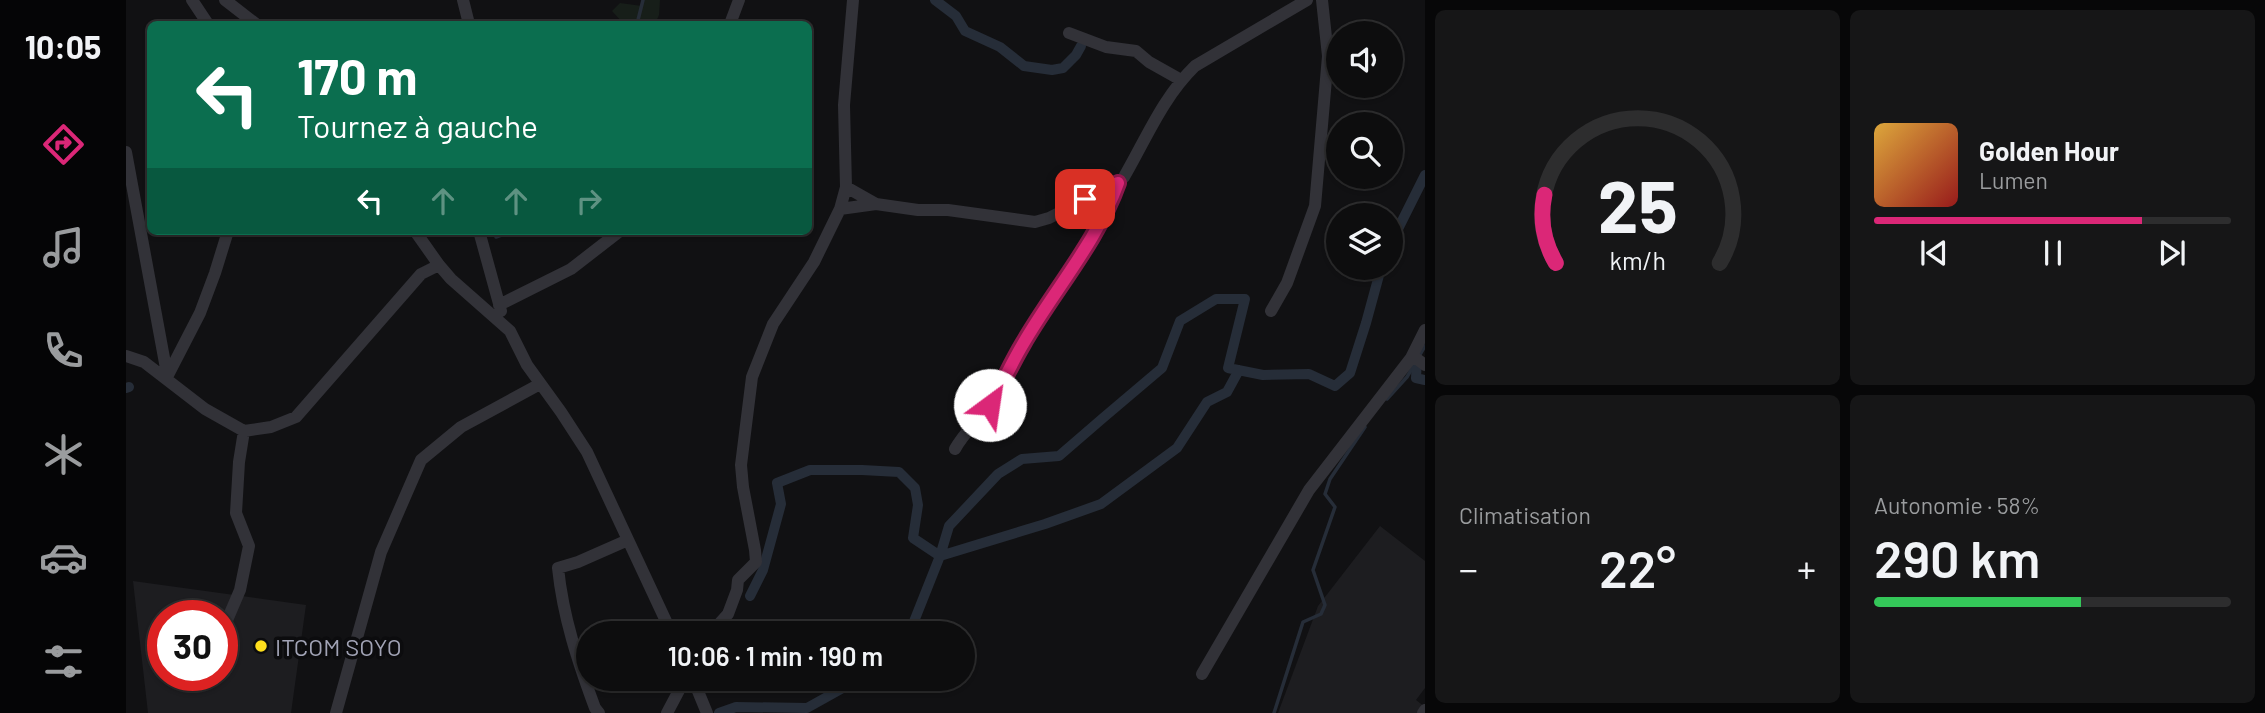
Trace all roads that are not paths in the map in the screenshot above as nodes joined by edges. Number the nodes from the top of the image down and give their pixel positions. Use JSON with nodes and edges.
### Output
{"nodes":[{"id":1,"x":192,"y":0,"type":"edge"},
{"id":2,"x":225,"y":0,"type":"edge"},
{"id":3,"x":463,"y":0,"type":"edge"},
{"id":4,"x":739,"y":0,"type":"edge"},
{"id":5,"x":853,"y":0,"type":"edge"},
{"id":6,"x":1307,"y":0,"type":"edge"},
{"id":7,"x":1322,"y":0,"type":"edge"},
{"id":8,"x":206,"y":21,"type":"edge"},
{"id":9,"x":252,"y":21,"type":"edge"},
{"id":10,"x":468,"y":21,"type":"edge"},
{"id":11,"x":731,"y":21,"type":"edge"},
{"id":12,"x":1069,"y":33,"type":"dead end"},
{"id":13,"x":1181,"y":80,"type":"junction"},
{"id":14,"x":126,"y":152,"type":"edge"},
{"id":15,"x":1118,"y":183,"type":"junction"},
{"id":16,"x":846,"y":187,"type":"junction"},
{"id":17,"x":876,"y":204,"type":"junction"},
{"id":18,"x":840,"y":209,"type":"junction"},
{"id":19,"x":227,"y":235,"type":"edge"},
{"id":20,"x":418,"y":235,"type":"edge"},
{"id":21,"x":480,"y":235,"type":"edge"},
{"id":22,"x":615,"y":235,"type":"edge"},
{"id":23,"x":439,"y":265,"type":"junction"},
{"id":24,"x":491,"y":280,"type":"junction"},
{"id":25,"x":469,"y":293,"type":"junction"},
{"id":26,"x":499,"y":305,"type":"junction"},
{"id":27,"x":1271,"y":311,"type":"dead end"},
{"id":28,"x":1425,"y":330,"type":"edge"},
{"id":29,"x":510,"y":331,"type":"junction"},
{"id":30,"x":126,"y":356,"type":"edge"},
{"id":31,"x":1410,"y":358,"type":"junction"},
{"id":32,"x":1425,"y":365,"type":"edge"},
{"id":33,"x":167,"y":377,"type":"junction"},
{"id":34,"x":540,"y":384,"type":"junction"},
{"id":35,"x":244,"y":430,"type":"junction"},
{"id":36,"x":955,"y":449,"type":"dead end"},
{"id":37,"x":628,"y":540,"type":"junction"},
{"id":38,"x":236,"y":600,"type":"edge"},
{"id":39,"x":666,"y":621,"type":"edge"},
{"id":40,"x":721,"y":621,"type":"edge"},
{"id":41,"x":1202,"y":674,"type":"dead end"},
{"id":42,"x":679,"y":691,"type":"edge"},
{"id":43,"x":698,"y":691,"type":"edge"},
{"id":44,"x":336,"y":713,"type":"edge"},
{"id":45,"x":599,"y":713,"type":"edge"},
{"id":46,"x":667,"y":713,"type":"edge"},
{"id":47,"x":707,"y":713,"type":"edge"}],
"edges":[{"from":1,"to":8,"type":"street"},
{"from":2,"to":9,"type":"street"},
{"from":3,"to":10,"type":"street"},
{"from":4,"to":11,"type":"street"},
{"from":5,"to":16,"type":"street"},
{"from":6,"to":13,"type":"street"},
{"from":7,"to":27,"type":"street"},
{"from":12,"to":13,"type":"street"},
{"from":13,"to":15,"type":"street"},
{"from":14,"to":33,"type":"street"},
{"from":15,"to":17,"type":"street"},
{"from":15,"to":36,"type":"street"},
{"from":16,"to":17,"type":"street"},
{"from":16,"to":18,"type":"street"},
{"from":17,"to":18,"type":"street"},
{"from":18,"to":40,"type":"street"},
{"from":19,"to":33,"type":"street"},
{"from":20,"to":23,"type":"street"},
{"from":21,"to":24,"type":"street"},
{"from":22,"to":26,"type":"street"},
{"from":23,"to":25,"type":"street"},
{"from":23,"to":35,"type":"street"},
{"from":24,"to":25,"type":"street"},
{"from":24,"to":26,"type":"street"},
{"from":25,"to":29,"type":"street"},
{"from":26,"to":29,"type":"street"},
{"from":28,"to":31,"type":"street"},
{"from":29,"to":34,"type":"street"},
{"from":30,"to":33,"type":"street"},
{"from":31,"to":32,"type":"street"},
{"from":31,"to":41,"type":"street"},
{"from":33,"to":35,"type":"street"},
{"from":34,"to":37,"type":"street"},
{"from":34,"to":44,"type":"street"},
{"from":35,"to":38,"type":"street"},
{"from":37,"to":39,"type":"street"},
{"from":37,"to":45,"type":"street"},
{"from":42,"to":46,"type":"street"},
{"from":43,"to":47,"type":"street"}]}
